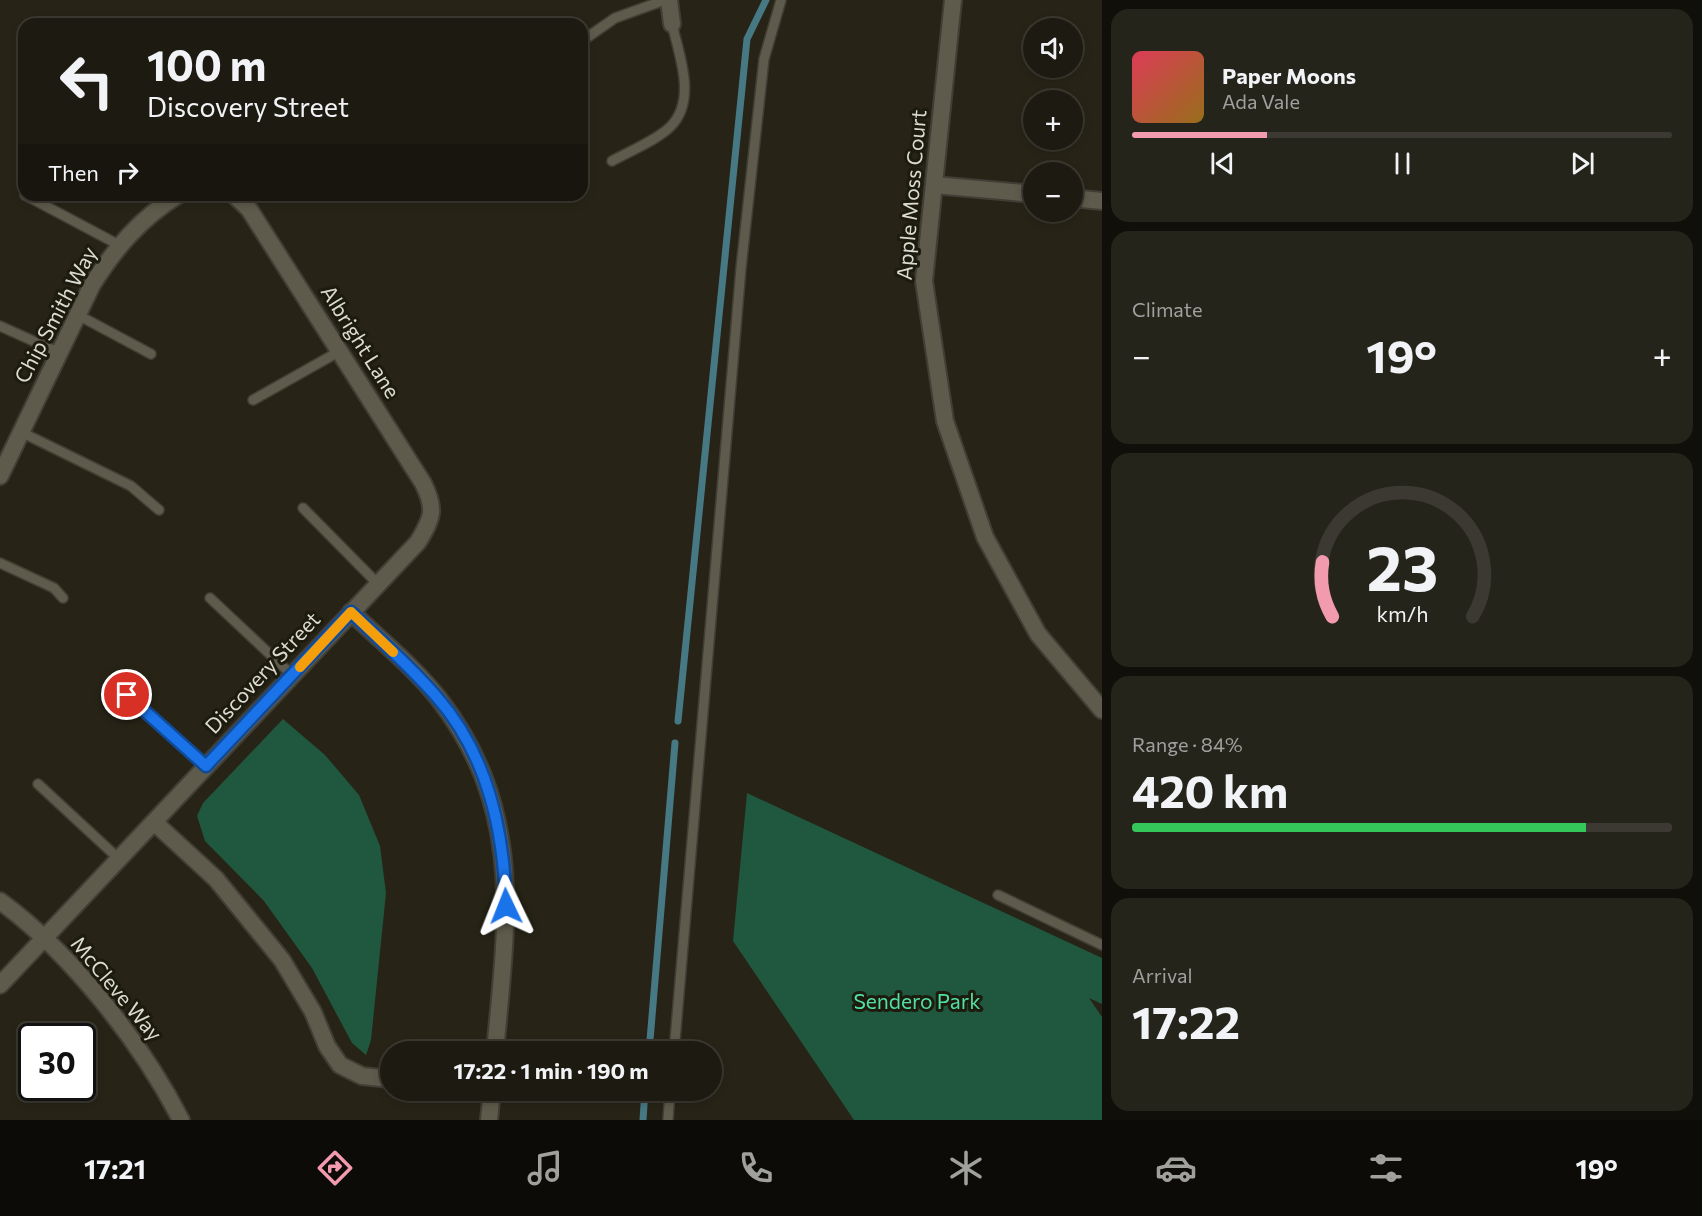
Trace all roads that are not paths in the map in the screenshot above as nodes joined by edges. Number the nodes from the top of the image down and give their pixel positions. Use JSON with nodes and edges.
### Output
{"nodes":[{"id":1,"x":667,"y":0,"type":"edge"},
{"id":2,"x":781,"y":0,"type":"edge"},
{"id":3,"x":953,"y":0,"type":"edge"},
{"id":4,"x":672,"y":24,"type":"joint"},
{"id":5,"x":588,"y":37,"type":"edge"},
{"id":6,"x":612,"y":162,"type":"dead end"},
{"id":7,"x":934,"y":185,"type":"junction"},
{"id":8,"x":1023,"y":193,"type":"edge"},
{"id":9,"x":1083,"y":199,"type":"edge"},
{"id":10,"x":36,"y":201,"type":"edge"},
{"id":11,"x":167,"y":201,"type":"edge"},
{"id":12,"x":241,"y":201,"type":"edge"},
{"id":13,"x":1102,"y":201,"type":"edge"},
{"id":14,"x":119,"y":245,"type":"junction"},
{"id":15,"x":78,"y":315,"type":"junction"},
{"id":16,"x":0,"y":326,"type":"edge"},
{"id":17,"x":339,"y":351,"type":"junction"},
{"id":18,"x":60,"y":353,"type":"junction"},
{"id":19,"x":152,"y":354,"type":"dead end"},
{"id":20,"x":253,"y":400,"type":"dead end"},
{"id":21,"x":21,"y":432,"type":"junction"},
{"id":22,"x":2,"y":469,"type":"edge"},
{"id":23,"x":303,"y":508,"type":"dead end"},
{"id":24,"x":159,"y":510,"type":"dead end"},
{"id":25,"x":431,"y":521,"type":"joint"},
{"id":26,"x":0,"y":563,"type":"edge"},
{"id":27,"x":378,"y":584,"type":"junction"},
{"id":28,"x":63,"y":598,"type":"dead end"},
{"id":29,"x":210,"y":598,"type":"dead end"},
{"id":30,"x":351,"y":612,"type":"junction"},
{"id":31,"x":292,"y":675,"type":"junction"},
{"id":32,"x":127,"y":695,"type":"dead end"},
{"id":33,"x":1102,"y":710,"type":"edge"},
{"id":34,"x":206,"y":766,"type":"junction"},
{"id":35,"x":38,"y":784,"type":"dead end"},
{"id":36,"x":154,"y":822,"type":"junction"},
{"id":37,"x":119,"y":859,"type":"junction"},
{"id":38,"x":998,"y":895,"type":"dead end"},
{"id":39,"x":0,"y":901,"type":"edge"},
{"id":40,"x":43,"y":939,"type":"junction"},
{"id":41,"x":1102,"y":945,"type":"edge"},
{"id":42,"x":0,"y":985,"type":"edge"},
{"id":43,"x":496,"y":1041,"type":"edge"},
{"id":44,"x":675,"y":1041,"type":"edge"},
{"id":45,"x":380,"y":1078,"type":"edge"},
{"id":46,"x":491,"y":1101,"type":"edge"},
{"id":47,"x":669,"y":1101,"type":"edge"},
{"id":48,"x":181,"y":1120,"type":"edge"},
{"id":49,"x":489,"y":1120,"type":"edge"},
{"id":50,"x":668,"y":1120,"type":"edge"}],
"edges":[{"from":1,"to":4,"type":"street"},
{"from":1,"to":5,"type":"lane"},
{"from":2,"to":44,"type":"lane"},
{"from":3,"to":7,"type":"street","name":"Apple Moss Court"},
{"from":4,"to":6,"type":"lane"},
{"from":7,"to":8,"type":"street"},
{"from":7,"to":33,"type":"street","name":"Apple Moss Court"},
{"from":9,"to":13,"type":"street"},
{"from":10,"to":14,"type":"lane"},
{"from":11,"to":14,"type":"street","name":"Chip Smith Way"},
{"from":12,"to":17,"type":"street","name":"Albright Lane"},
{"from":14,"to":15,"type":"street","name":"Chip Smith Way"},
{"from":15,"to":18,"type":"street","name":"Chip Smith Way"},
{"from":15,"to":19,"type":"lane"},
{"from":16,"to":18,"type":"lane"},
{"from":17,"to":20,"type":"lane"},
{"from":17,"to":25,"type":"street","name":"Albright Lane"},
{"from":18,"to":21,"type":"street","name":"Chip Smith Way"},
{"from":21,"to":22,"type":"street","name":"Chip Smith Way"},
{"from":21,"to":24,"type":"lane"},
{"from":23,"to":27,"type":"lane"},
{"from":25,"to":27,"type":"street","name":"Discovery Street"},
{"from":26,"to":28,"type":"lane"},
{"from":27,"to":30,"type":"street","name":"Discovery Street"},
{"from":29,"to":31,"type":"lane"},
{"from":30,"to":31,"type":"street","name":"Discovery Street"},
{"from":30,"to":43,"type":"street"},
{"from":31,"to":34,"type":"street","name":"Discovery Street"},
{"from":32,"to":34,"type":"lane"},
{"from":34,"to":36,"type":"street","name":"Discovery Street"},
{"from":35,"to":37,"type":"lane"},
{"from":36,"to":37,"type":"street","name":"Discovery Street"},
{"from":36,"to":45,"type":"street"},
{"from":37,"to":40,"type":"street","name":"Discovery Street"},
{"from":38,"to":41,"type":"lane"},
{"from":39,"to":40,"type":"street","name":"McCleve Way"},
{"from":40,"to":42,"type":"street","name":"Discovery Street"},
{"from":40,"to":48,"type":"street","name":"McCleve Way"},
{"from":46,"to":49,"type":"street"},
{"from":47,"to":50,"type":"lane"}]}
